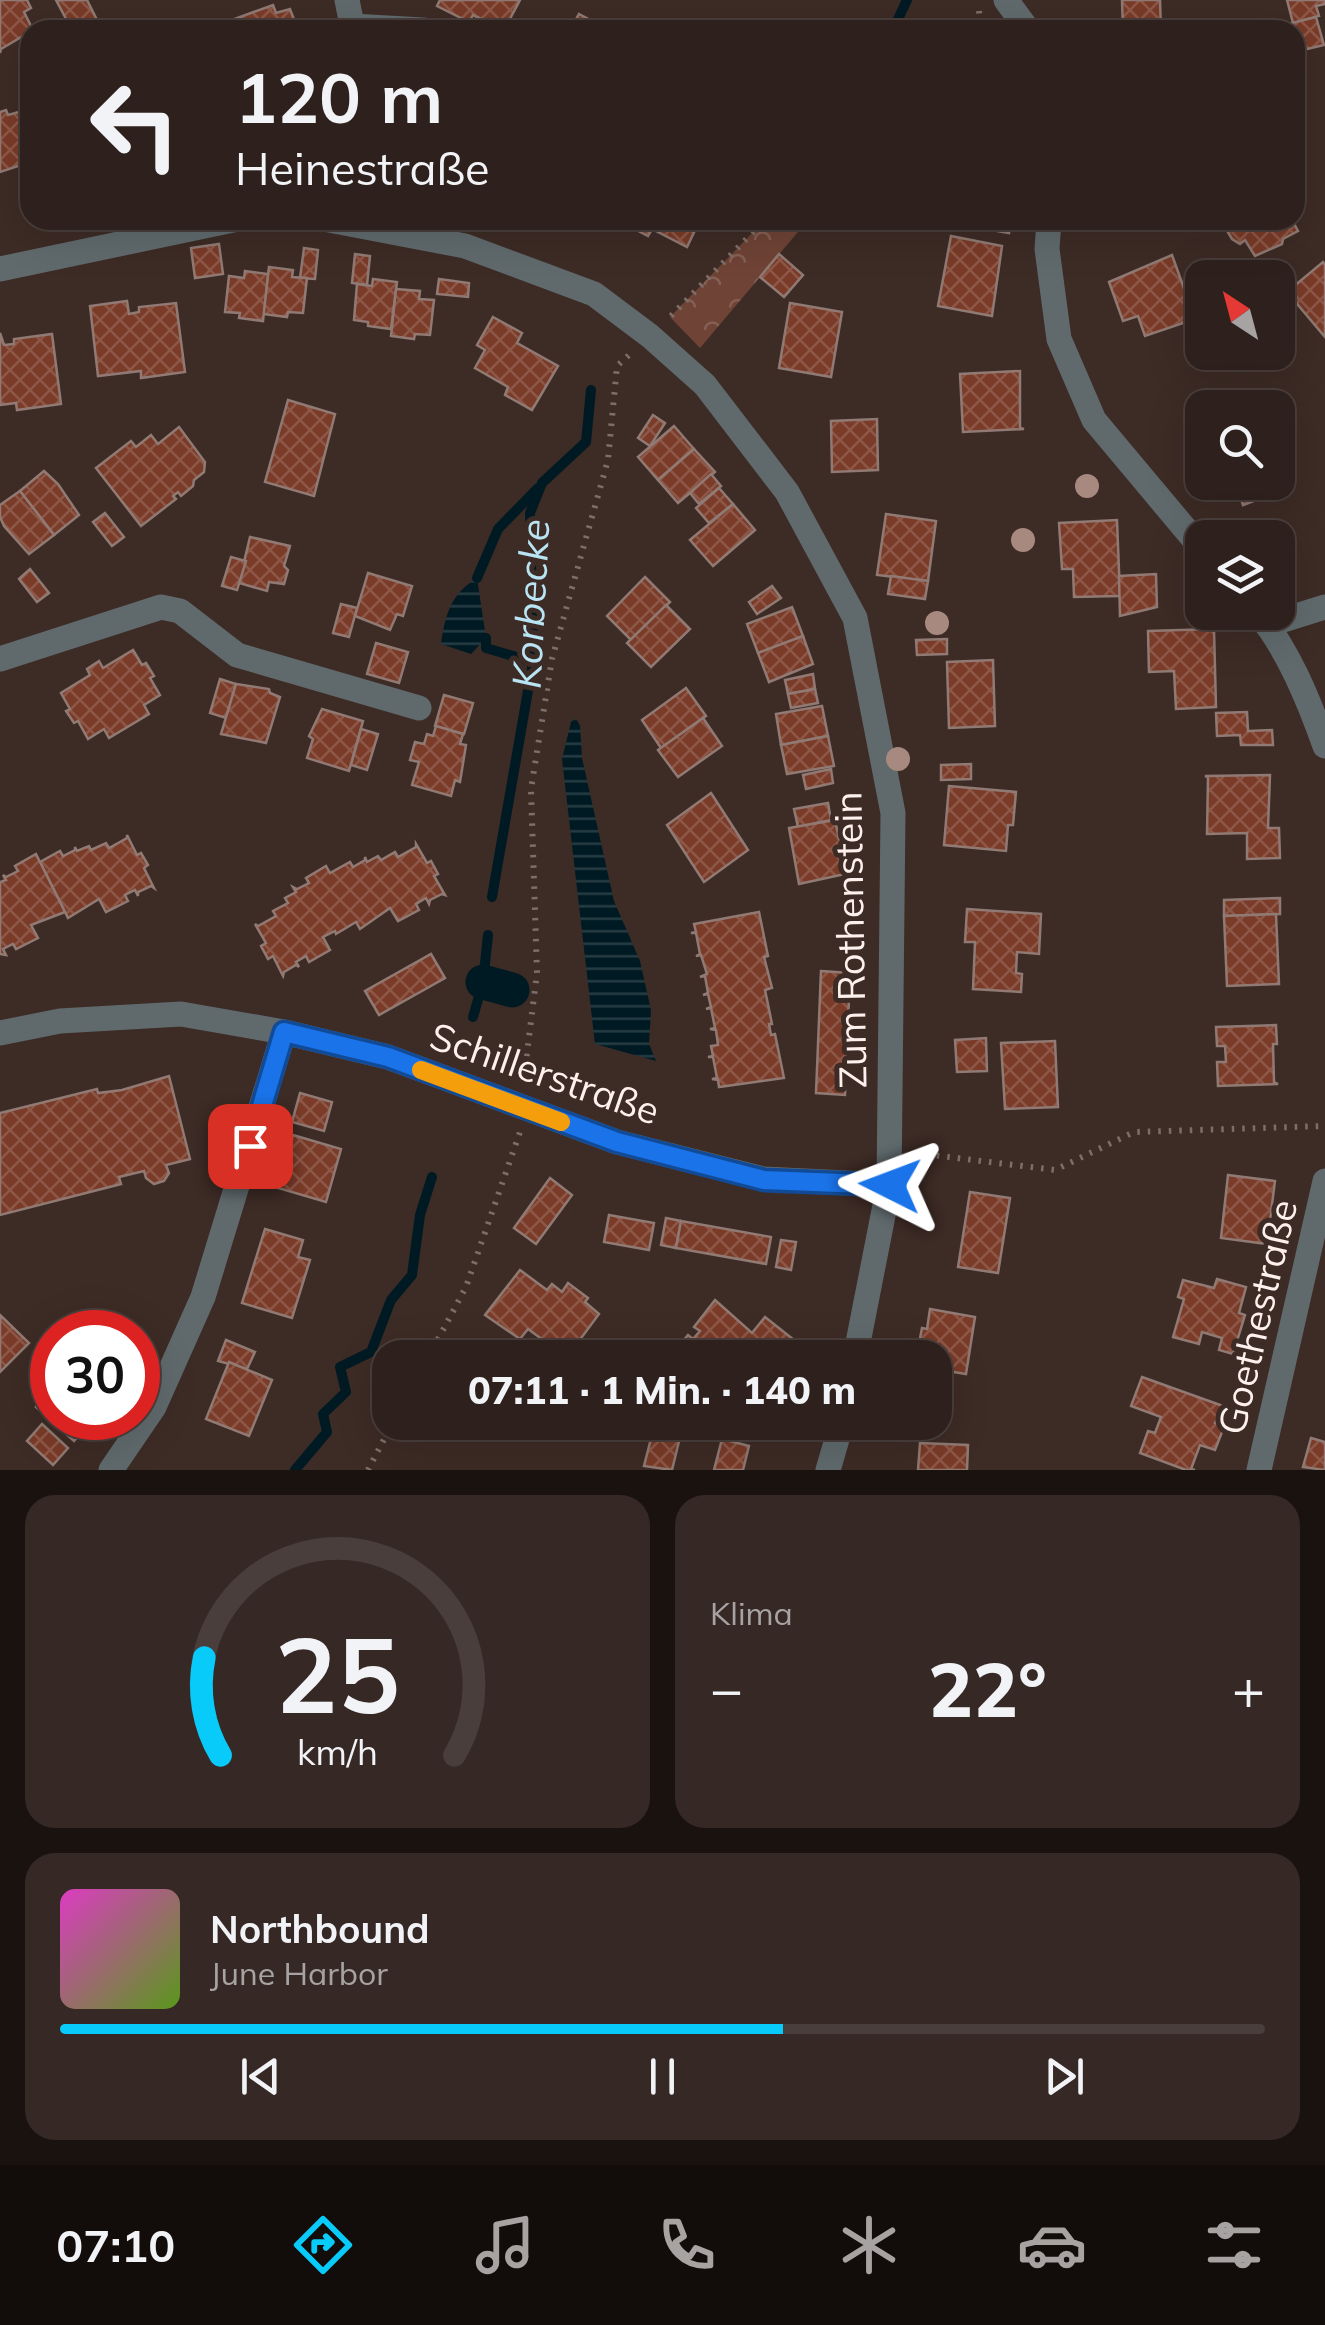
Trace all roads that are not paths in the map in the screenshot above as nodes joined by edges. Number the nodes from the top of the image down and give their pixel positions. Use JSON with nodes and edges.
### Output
{"nodes":[{"id":1,"x":185,"y":230,"type":"edge"},
{"id":2,"x":389,"y":230,"type":"edge"},
{"id":3,"x":1048,"y":230,"type":"edge"},
{"id":4,"x":0,"y":269,"type":"edge"},
{"id":5,"x":1185,"y":530,"type":"edge"},
{"id":6,"x":1325,"y":606,"type":"edge"},
{"id":7,"x":1295,"y":612,"type":"edge"},
{"id":8,"x":1268,"y":630,"type":"edge"},
{"id":9,"x":0,"y":659,"type":"edge"},
{"id":10,"x":419,"y":708,"type":"dead end"},
{"id":11,"x":1325,"y":746,"type":"edge"},
{"id":12,"x":284,"y":1032,"type":"junction"},
{"id":13,"x":0,"y":1034,"type":"edge"},
{"id":14,"x":1325,"y":1181,"type":"edge"},
{"id":15,"x":890,"y":1185,"type":"junction"},
{"id":16,"x":859,"y":1340,"type":"edge"},
{"id":17,"x":837,"y":1440,"type":"edge"},
{"id":18,"x":111,"y":1470,"type":"edge"},
{"id":19,"x":828,"y":1470,"type":"edge"},
{"id":20,"x":1259,"y":1470,"type":"edge"}],
"edges":[{"from":1,"to":4,"type":"street"},
{"from":2,"to":15,"type":"street","name":"Zum Rothenstein"},
{"from":3,"to":5,"type":"street"},
{"from":6,"to":7,"type":"street"},
{"from":8,"to":11,"type":"street"},
{"from":9,"to":10,"type":"street"},
{"from":12,"to":13,"type":"street","name":"Schillerstraße"},
{"from":12,"to":15,"type":"street","name":"Schillerstraße"},
{"from":12,"to":18,"type":"street"},
{"from":14,"to":20,"type":"street","name":"Goethestraße"},
{"from":15,"to":16,"type":"street","name":"Zum Rothenstein"},
{"from":17,"to":19,"type":"street"}]}
